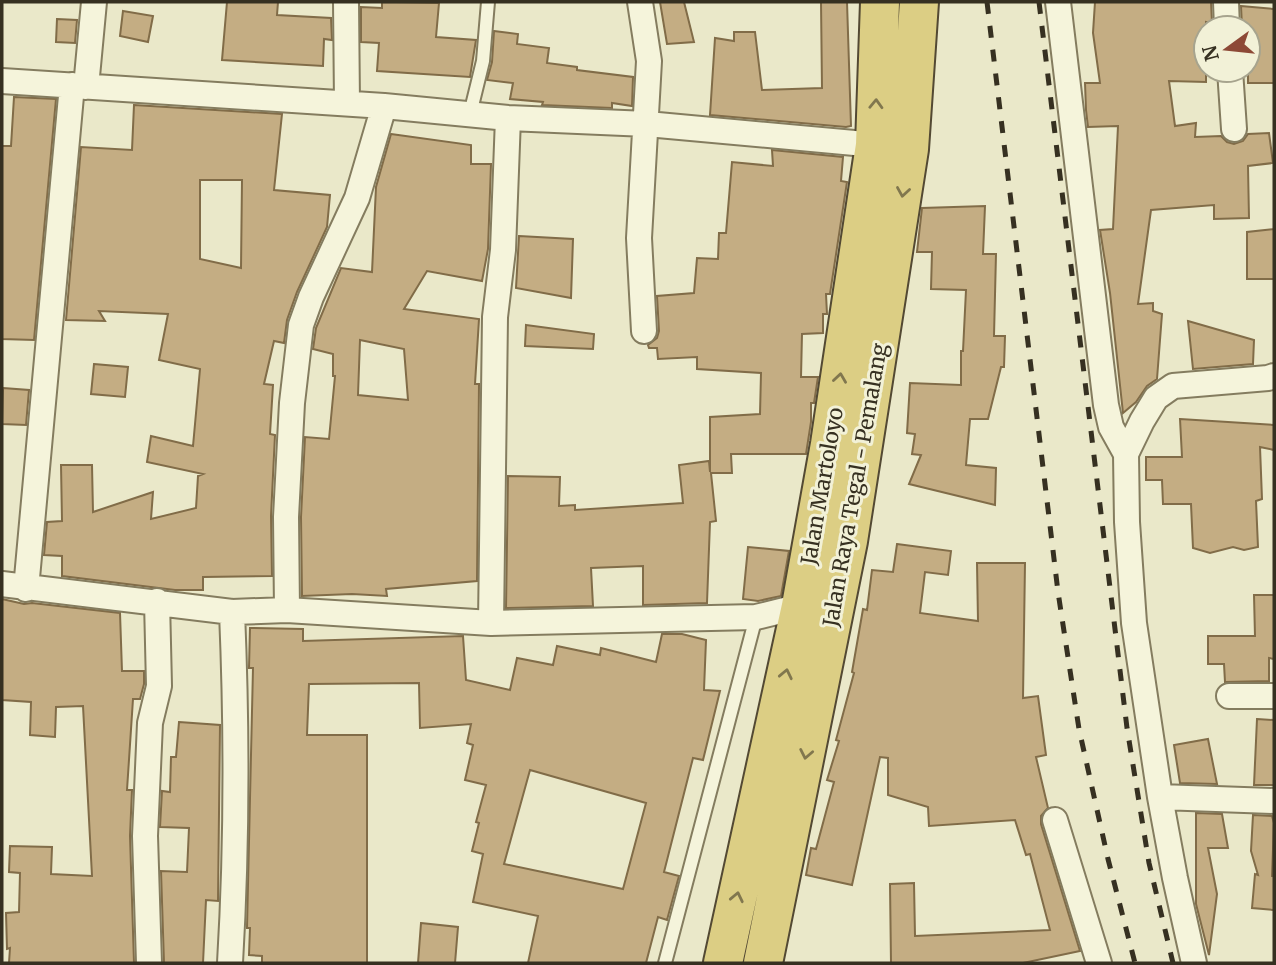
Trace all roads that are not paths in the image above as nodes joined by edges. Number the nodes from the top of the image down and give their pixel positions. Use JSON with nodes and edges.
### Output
{"nodes":[{"id":1,"x":94,"y":2,"type":"edge"},
{"id":2,"x":346,"y":2,"type":"edge"},
{"id":3,"x":488,"y":2,"type":"edge"},
{"id":4,"x":640,"y":2,"type":"edge"},
{"id":5,"x":880,"y":2,"type":"edge"},
{"id":6,"x":919,"y":2,"type":"edge"},
{"id":7,"x":1058,"y":2,"type":"edge"},
{"id":8,"x":2,"y":81,"type":"edge"},
{"id":9,"x":1231,"y":84,"type":"edge"},
{"id":10,"x":79,"y":86,"type":"junction"},
{"id":11,"x":347,"y":103,"type":"junction"},
{"id":12,"x":384,"y":106,"type":"junction"},
{"id":13,"x":470,"y":114,"type":"junction"},
{"id":14,"x":508,"y":118,"type":"junction"},
{"id":15,"x":647,"y":124,"type":"junction"},
{"id":16,"x":1234,"y":129,"type":"dead end"},
{"id":17,"x":892,"y":147,"type":"junction"},
{"id":18,"x":643,"y":331,"type":"dead end"},
{"id":19,"x":1274,"y":376,"type":"edge"},
{"id":20,"x":1126,"y":454,"type":"junction"},
{"id":21,"x":2,"y":584,"type":"edge"},
{"id":22,"x":26,"y":589,"type":"junction"},
{"id":23,"x":156,"y":601,"type":"junction"},
{"id":24,"x":801,"y":606,"type":"junction"},
{"id":25,"x":287,"y":610,"type":"junction"},
{"id":26,"x":232,"y":612,"type":"junction"},
{"id":27,"x":756,"y":617,"type":"junction"},
{"id":28,"x":491,"y":623,"type":"junction"},
{"id":29,"x":1229,"y":696,"type":"dead end"},
{"id":30,"x":1274,"y":696,"type":"edge"},
{"id":31,"x":1160,"y":797,"type":"junction"},
{"id":32,"x":1274,"y":801,"type":"edge"},
{"id":33,"x":1055,"y":820,"type":"dead end"},
{"id":34,"x":149,"y":963,"type":"edge"},
{"id":35,"x":230,"y":963,"type":"edge"},
{"id":36,"x":665,"y":963,"type":"edge"},
{"id":37,"x":723,"y":963,"type":"edge"},
{"id":38,"x":763,"y":963,"type":"edge"},
{"id":39,"x":1100,"y":963,"type":"edge"},
{"id":40,"x":1194,"y":963,"type":"edge"}],
"edges":[{"from":1,"to":10,"type":"street"},
{"from":2,"to":11,"type":"street"},
{"from":3,"to":13,"type":"lane"},
{"from":4,"to":15,"type":"street"},
{"from":17,"to":5,"type":"highway","name":"Jalan Martoloyo","one_way":true},
{"from":6,"to":17,"type":"highway","name":"Jalan Raya Tegal - Pemalang"},
{"from":7,"to":20,"type":"street"},
{"from":8,"to":10,"type":"street"},
{"from":9,"to":16,"type":"street"},
{"from":10,"to":11,"type":"street"},
{"from":10,"to":22,"type":"street"},
{"from":11,"to":12,"type":"street"},
{"from":12,"to":13,"type":"street"},
{"from":12,"to":25,"type":"street"},
{"from":13,"to":14,"type":"street"},
{"from":14,"to":15,"type":"street"},
{"from":14,"to":28,"type":"street"},
{"from":15,"to":17,"type":"street"},
{"from":15,"to":18,"type":"street"},
{"from":24,"to":17,"type":"highway","name":"Jalan Martoloyo","one_way":true},
{"from":17,"to":38,"type":"highway","name":"Jalan Raya Tegal - Pemalang","one_way":true},
{"from":19,"to":20,"type":"street"},
{"from":20,"to":31,"type":"street"},
{"from":21,"to":22,"type":"street"},
{"from":22,"to":23,"type":"street"},
{"from":23,"to":26,"type":"street"},
{"from":23,"to":34,"type":"street"},
{"from":24,"to":27,"type":"street"},
{"from":37,"to":24,"type":"highway","name":"Jalan Martoloyo","one_way":true},
{"from":25,"to":26,"type":"street"},
{"from":25,"to":28,"type":"street"},
{"from":26,"to":35,"type":"street"},
{"from":27,"to":28,"type":"street"},
{"from":27,"to":36,"type":"lane"},
{"from":29,"to":30,"type":"street"},
{"from":31,"to":32,"type":"street"},
{"from":31,"to":40,"type":"street"},
{"from":33,"to":39,"type":"street"}]}
